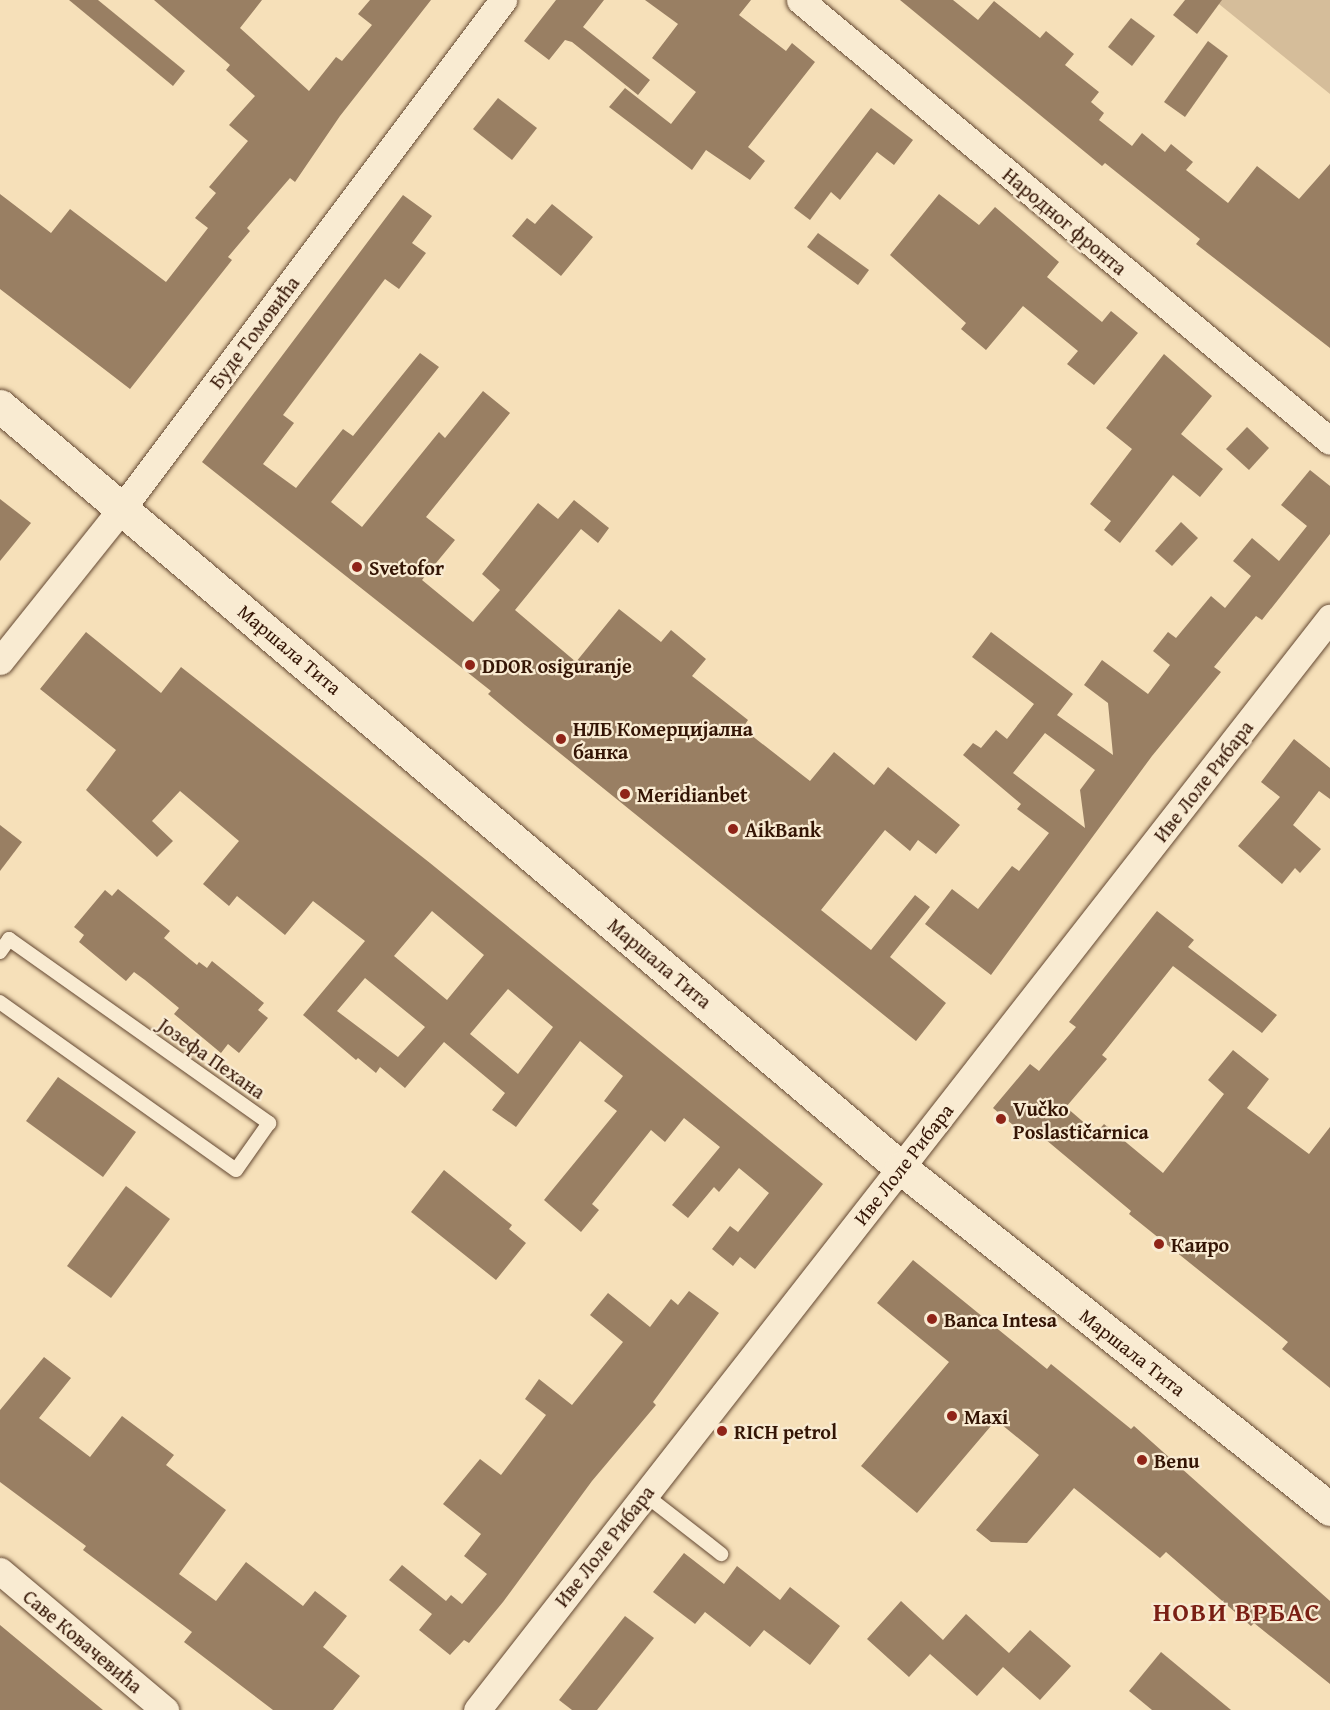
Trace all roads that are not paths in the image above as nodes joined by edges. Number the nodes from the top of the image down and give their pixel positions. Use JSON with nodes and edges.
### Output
{"nodes":[{"id":1,"x":503,"y":0,"type":"edge"},
{"id":2,"x":800,"y":0,"type":"edge"},
{"id":3,"x":0,"y":406,"type":"edge"},
{"id":4,"x":1330,"y":441,"type":"edge"},
{"id":5,"x":123,"y":507,"type":"junction"},
{"id":6,"x":1330,"y":618,"type":"edge"},
{"id":7,"x":0,"y":661,"type":"edge"},
{"id":8,"x":0,"y":952,"type":"edge"},
{"id":9,"x":0,"y":1002,"type":"edge"},
{"id":10,"x":901,"y":1168,"type":"junction"},
{"id":11,"x":644,"y":1494,"type":"junction"},
{"id":12,"x":1330,"y":1509,"type":"edge"},
{"id":13,"x":721,"y":1554,"type":"dead end"},
{"id":14,"x":0,"y":1571,"type":"edge"},
{"id":15,"x":165,"y":1710,"type":"edge"},
{"id":16,"x":477,"y":1710,"type":"edge"}],
"edges":[{"from":1,"to":5,"type":"street","name":"Буде Томовића"},
{"from":2,"to":4,"type":"street","name":"Народног фронта"},
{"from":3,"to":5,"type":"street","name":"Маршала Тита"},
{"from":5,"to":7,"type":"street","name":"Буде Томовића"},
{"from":5,"to":10,"type":"street","name":"Маршала Тита"},
{"from":6,"to":10,"type":"street","name":"Иве Лоле Рибара"},
{"from":8,"to":9,"type":"lane","name":"Јозефа Пехана"},
{"from":10,"to":11,"type":"street","name":"Иве Лоле Рибара"},
{"from":10,"to":12,"type":"street","name":"Маршала Тита"},
{"from":11,"to":13,"type":"lane"},
{"from":11,"to":16,"type":"street","name":"Иве Лоле Рибара"},
{"from":14,"to":15,"type":"street","name":"Саве Ковачевића"}]}
